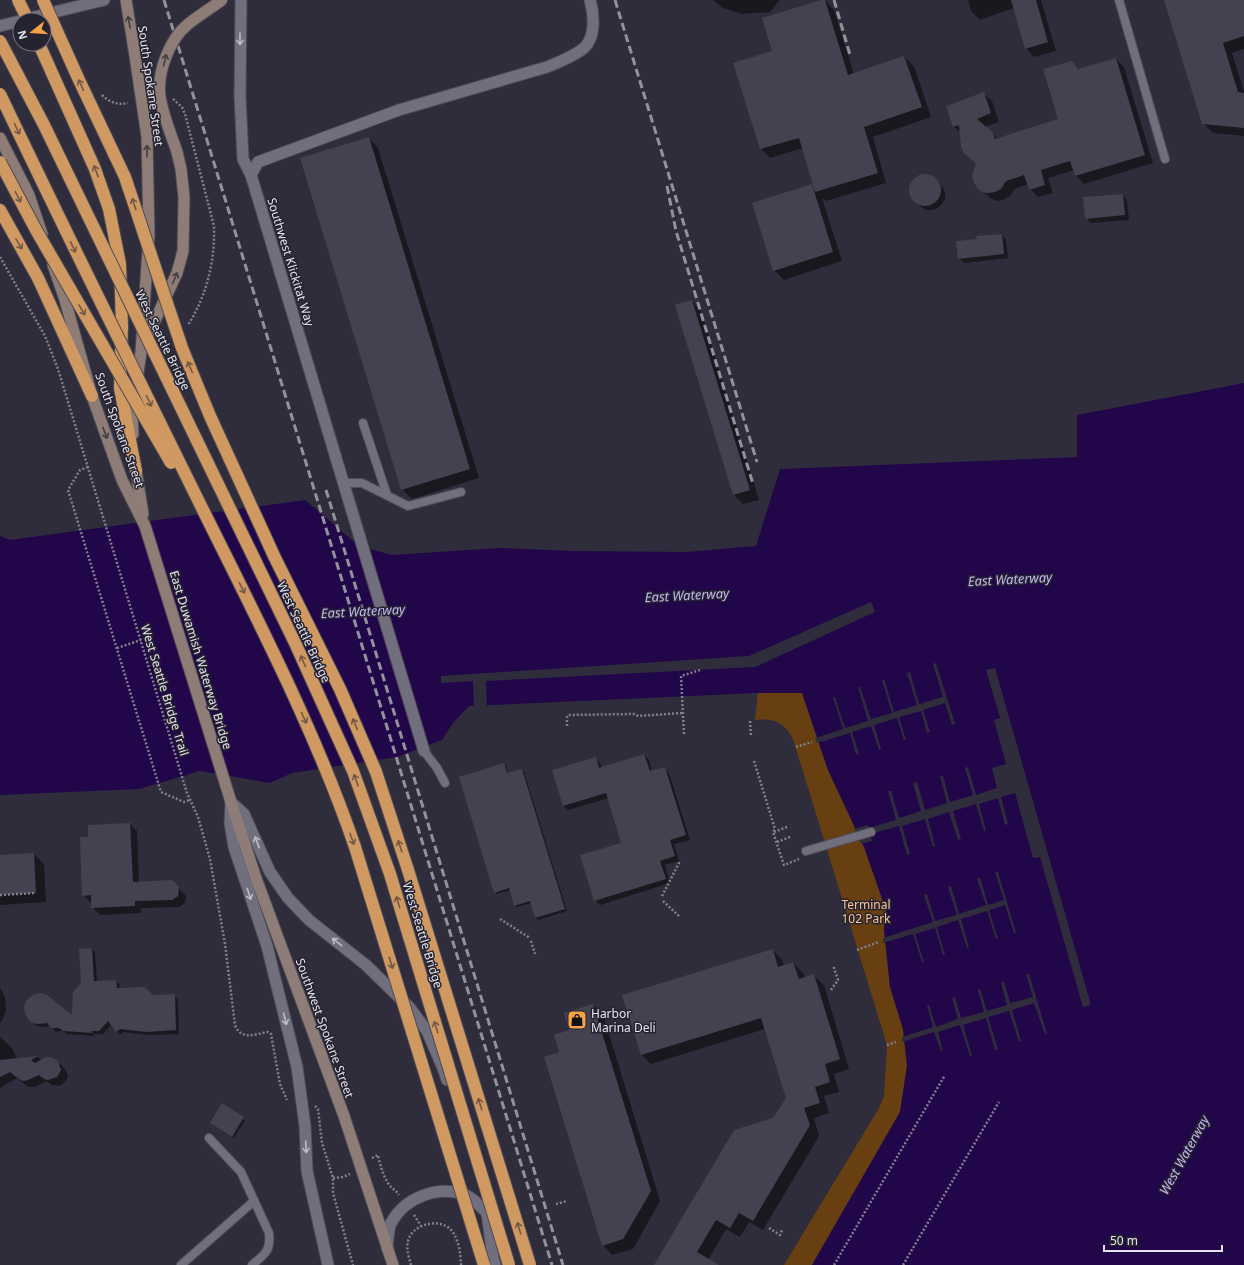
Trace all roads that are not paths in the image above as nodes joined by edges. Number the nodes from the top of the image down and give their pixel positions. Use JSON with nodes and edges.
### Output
{"nodes":[{"id":1,"x":18,"y":0,"type":"edge"},
{"id":2,"x":43,"y":0,"type":"edge"},
{"id":3,"x":104,"y":0,"type":"edge"},
{"id":4,"x":126,"y":0,"type":"edge"},
{"id":5,"x":222,"y":0,"type":"edge"},
{"id":6,"x":241,"y":0,"type":"edge"},
{"id":7,"x":590,"y":0,"type":"edge"},
{"id":8,"x":1119,"y":0,"type":"edge"},
{"id":9,"x":24,"y":12,"type":"edge"},
{"id":10,"x":52,"y":13,"type":"edge"},
{"id":11,"x":12,"y":22,"type":"edge"},
{"id":12,"x":2,"y":25,"type":"edge"},
{"id":13,"x":0,"y":41,"type":"edge"},
{"id":14,"x":43,"y":52,"type":"edge"},
{"id":15,"x":0,"y":94,"type":"edge"},
{"id":16,"x":0,"y":138,"type":"edge"},
{"id":17,"x":1165,"y":159,"type":"dead end"},
{"id":18,"x":0,"y":162,"type":"edge"},
{"id":19,"x":251,"y":176,"type":"junction"},
{"id":20,"x":0,"y":210,"type":"edge"},
{"id":21,"x":141,"y":352,"type":"junction"},
{"id":22,"x":92,"y":396,"type":"junction"},
{"id":23,"x":363,"y":423,"type":"dead end"},
{"id":24,"x":136,"y":471,"type":"junction"},
{"id":25,"x":344,"y":483,"type":"junction"},
{"id":26,"x":461,"y":492,"type":"dead end"},
{"id":27,"x":387,"y":496,"type":"junction"},
{"id":28,"x":145,"y":526,"type":"junction"},
{"id":29,"x":225,"y":553,"type":"junction"},
{"id":30,"x":424,"y":751,"type":"joint"},
{"id":31,"x":445,"y":783,"type":"dead end"},
{"id":32,"x":230,"y":802,"type":"junction"},
{"id":33,"x":871,"y":832,"type":"dead end"},
{"id":34,"x":804,"y":854,"type":"road end"},
{"id":35,"x":209,"y":1138,"type":"dead end"},
{"id":36,"x":254,"y":1201,"type":"junction"},
{"id":37,"x":487,"y":1213,"type":"junction"},
{"id":38,"x":387,"y":1248,"type":"junction"},
{"id":39,"x":181,"y":1265,"type":"edge"},
{"id":40,"x":252,"y":1265,"type":"edge"},
{"id":41,"x":328,"y":1265,"type":"edge"},
{"id":42,"x":393,"y":1265,"type":"edge"},
{"id":43,"x":484,"y":1265,"type":"edge"},
{"id":44,"x":495,"y":1265,"type":"edge"},
{"id":45,"x":505,"y":1265,"type":"edge"},
{"id":46,"x":509,"y":1265,"type":"edge"},
{"id":47,"x":530,"y":1265,"type":"edge"}],
"edges":[{"from":1,"to":9,"type":"highway","bridge":true},
{"from":47,"to":2,"type":"highway","one_way":true,"bridge":true},
{"from":3,"to":10,"type":"street"},
{"from":21,"to":4,"type":"main road","name":"South Spokane Street","one_way":true},
{"from":21,"to":5,"type":"main road","one_way":true,"bridge":true},
{"from":6,"to":19,"type":"street","name":"Southwest Klickitat Way","one_way":true},
{"from":7,"to":19,"type":"street"},
{"from":8,"to":17,"type":"lane"},
{"from":11,"to":12,"type":"street"},
{"from":46,"to":13,"type":"highway","name":"West Seattle Bridge","one_way":true,"bridge":true},
{"from":24,"to":14,"type":"highway","one_way":true},
{"from":15,"to":29,"type":"highway","one_way":true,"bridge":true},
{"from":16,"to":22,"type":"main road","name":"South Spokane Street"},
{"from":18,"to":29,"type":"highway","one_way":true,"bridge":true},
{"from":19,"to":25,"type":"street","name":"Southwest Klickitat Way"},
{"from":20,"to":22,"type":"highway","one_way":true},
{"from":21,"to":24,"type":"main road","name":"South Spokane Street"},
{"from":22,"to":28,"type":"main road","name":"South Spokane Street","one_way":true},
{"from":23,"to":27,"type":"lane"},
{"from":24,"to":28,"type":"main road","name":"South Spokane Street"},
{"from":25,"to":27,"type":"lane"},
{"from":25,"to":30,"type":"street","name":"Southwest Klickitat Way"},
{"from":26,"to":27,"type":"lane"},
{"from":28,"to":32,"type":"main road","name":"East Duwamish Waterway Bridge"},
{"from":29,"to":43,"type":"highway","one_way":true,"bridge":true},
{"from":30,"to":31,"type":"lane"},
{"from":37,"to":32,"type":"street","one_way":true},
{"from":32,"to":38,"type":"main road","name":"Southwest Spokane Street"},
{"from":32,"to":41,"type":"street","one_way":true},
{"from":33,"to":34,"type":"lane"},
{"from":35,"to":36,"type":"lane"},
{"from":36,"to":39,"type":"lane"},
{"from":36,"to":40,"type":"lane"},
{"from":37,"to":38,"type":"street"},
{"from":37,"to":44,"type":"street"},
{"from":37,"to":45,"type":"street"},
{"from":38,"to":42,"type":"main road","name":"Southwest Spokane Street"}]}
